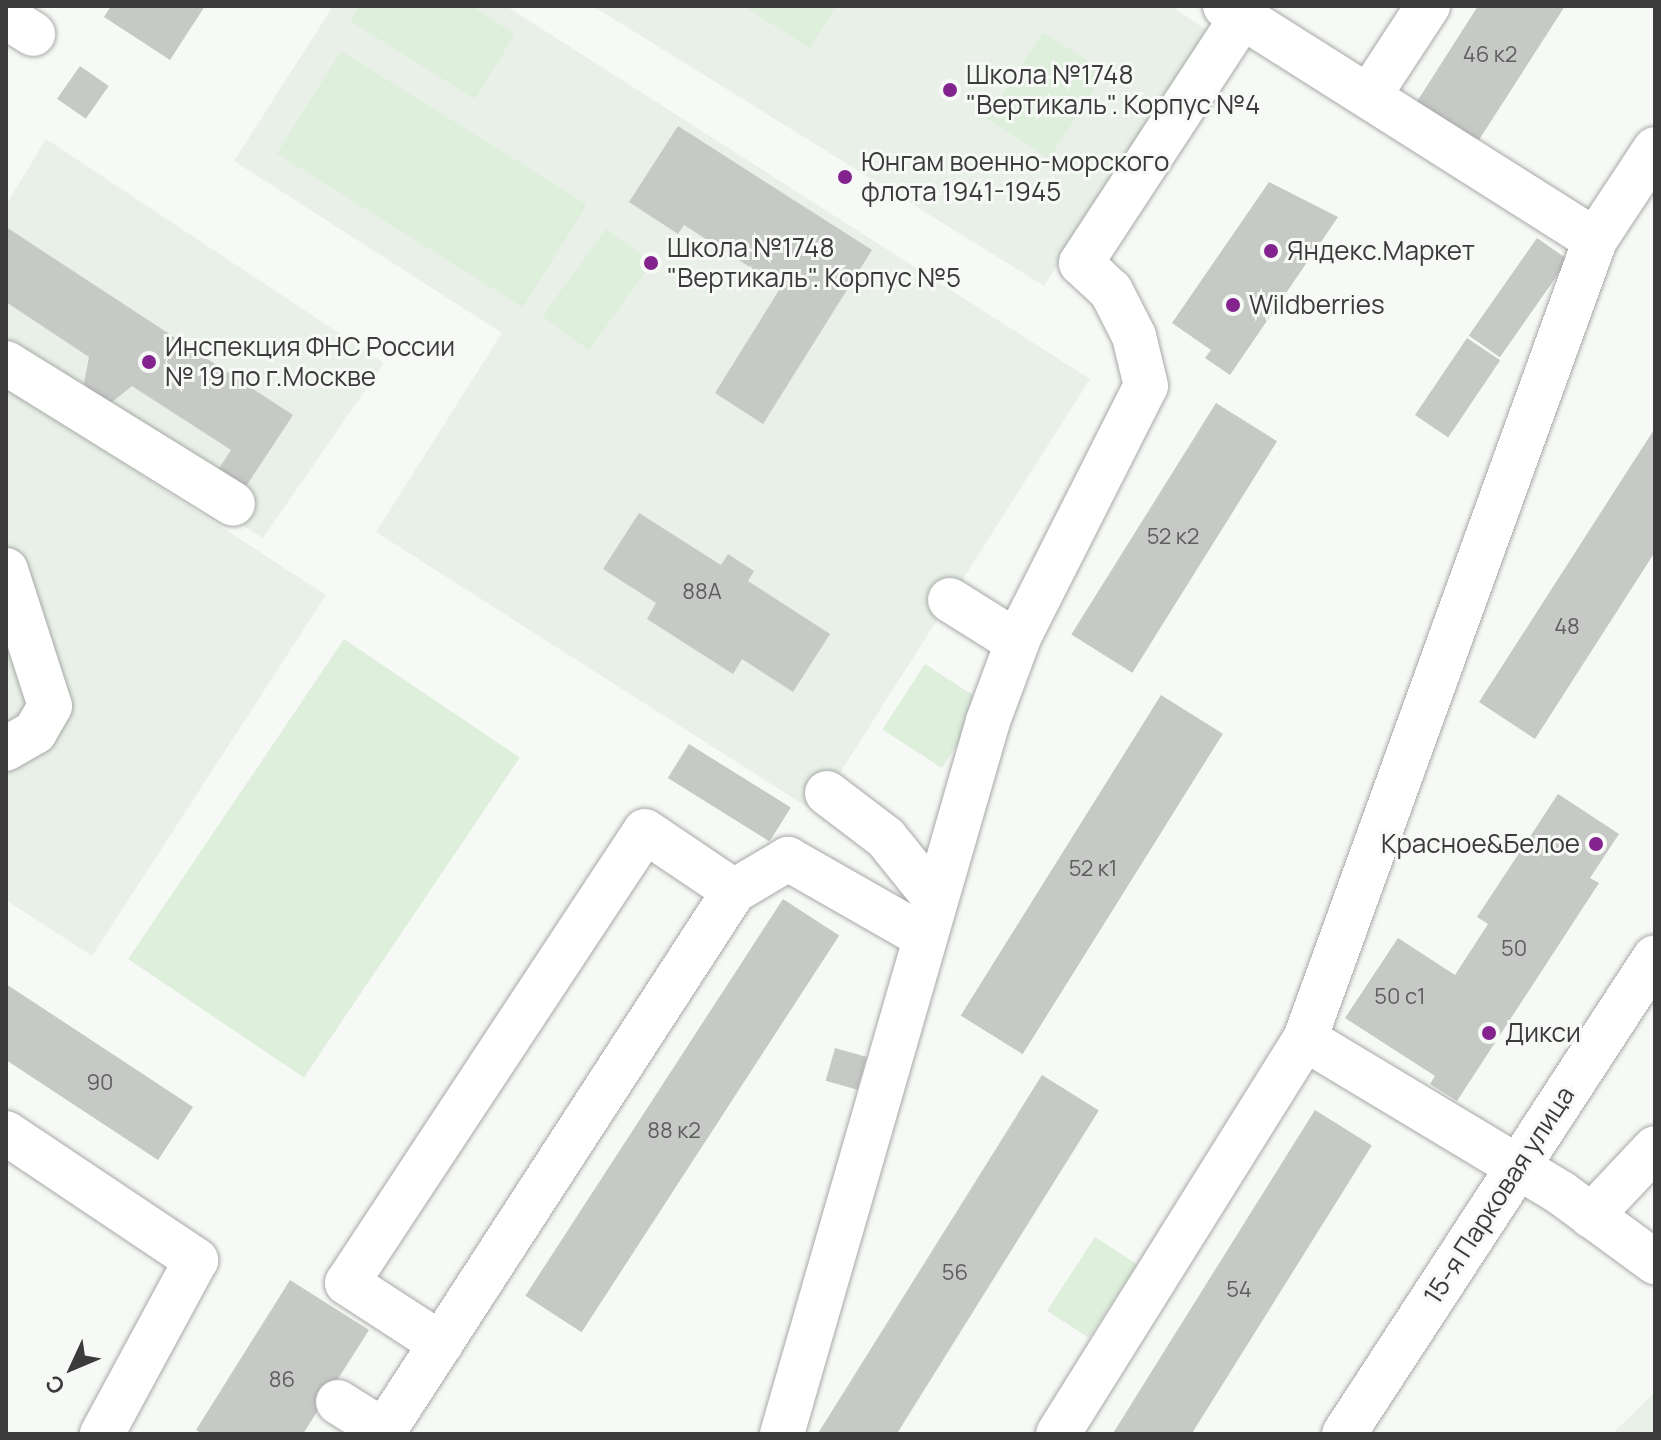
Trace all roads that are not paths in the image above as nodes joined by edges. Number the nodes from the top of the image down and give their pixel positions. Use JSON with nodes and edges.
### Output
{"nodes":[{"id":1,"x":1428,"y":6,"type":"edge"},
{"id":2,"x":1233,"y":12,"type":"edge"},
{"id":3,"x":1369,"y":96,"type":"junction"},
{"id":4,"x":1655,"y":149,"type":"edge"},
{"id":5,"x":1595,"y":240,"type":"junction"},
{"id":6,"x":6,"y":363,"type":"edge"},
{"id":7,"x":233,"y":504,"type":"dead end"},
{"id":8,"x":6,"y":570,"type":"edge"},
{"id":9,"x":950,"y":600,"type":"dead end"},
{"id":10,"x":1017,"y":642,"type":"junction"},
{"id":11,"x":6,"y":749,"type":"edge"},
{"id":12,"x":827,"y":793,"type":"dead end"},
{"id":13,"x":734,"y":891,"type":"junction"},
{"id":14,"x":926,"y":915,"type":"junction"},
{"id":15,"x":1655,"y":957,"type":"edge"},
{"id":16,"x":1305,"y":1039,"type":"junction"},
{"id":17,"x":6,"y":1133,"type":"edge"},
{"id":18,"x":1655,"y":1148,"type":"edge"},
{"id":19,"x":1518,"y":1167,"type":"junction"},
{"id":20,"x":1591,"y":1216,"type":"junction"},
{"id":21,"x":1655,"y":1262,"type":"edge"},
{"id":22,"x":441,"y":1344,"type":"junction"},
{"id":23,"x":338,"y":1402,"type":"dead end"},
{"id":24,"x":391,"y":1430,"type":"edge"},
{"id":25,"x":102,"y":1434,"type":"edge"},
{"id":26,"x":782,"y":1434,"type":"edge"},
{"id":27,"x":1058,"y":1434,"type":"edge"},
{"id":28,"x":1344,"y":1434,"type":"edge"}],
"edges":[{"from":1,"to":3,"type":"street"},
{"from":2,"to":3,"type":"street"},
{"from":2,"to":10,"type":"street"},
{"from":3,"to":5,"type":"street"},
{"from":4,"to":5,"type":"street"},
{"from":5,"to":16,"type":"street"},
{"from":6,"to":7,"type":"street"},
{"from":8,"to":11,"type":"street"},
{"from":9,"to":10,"type":"street"},
{"from":10,"to":14,"type":"street"},
{"from":12,"to":14,"type":"street"},
{"from":13,"to":14,"type":"street"},
{"from":13,"to":22,"type":"street"},
{"from":13,"to":22,"type":"street"},
{"from":14,"to":26,"type":"street"},
{"from":15,"to":19,"type":"street","name":"15-я Парковая улица"},
{"from":16,"to":19,"type":"street"},
{"from":16,"to":27,"type":"street"},
{"from":17,"to":25,"type":"street"},
{"from":18,"to":20,"type":"street"},
{"from":19,"to":20,"type":"street"},
{"from":19,"to":28,"type":"street","name":"15-я Парковая улица"},
{"from":20,"to":21,"type":"street"},
{"from":22,"to":24,"type":"street"},
{"from":23,"to":24,"type":"street"}]}
